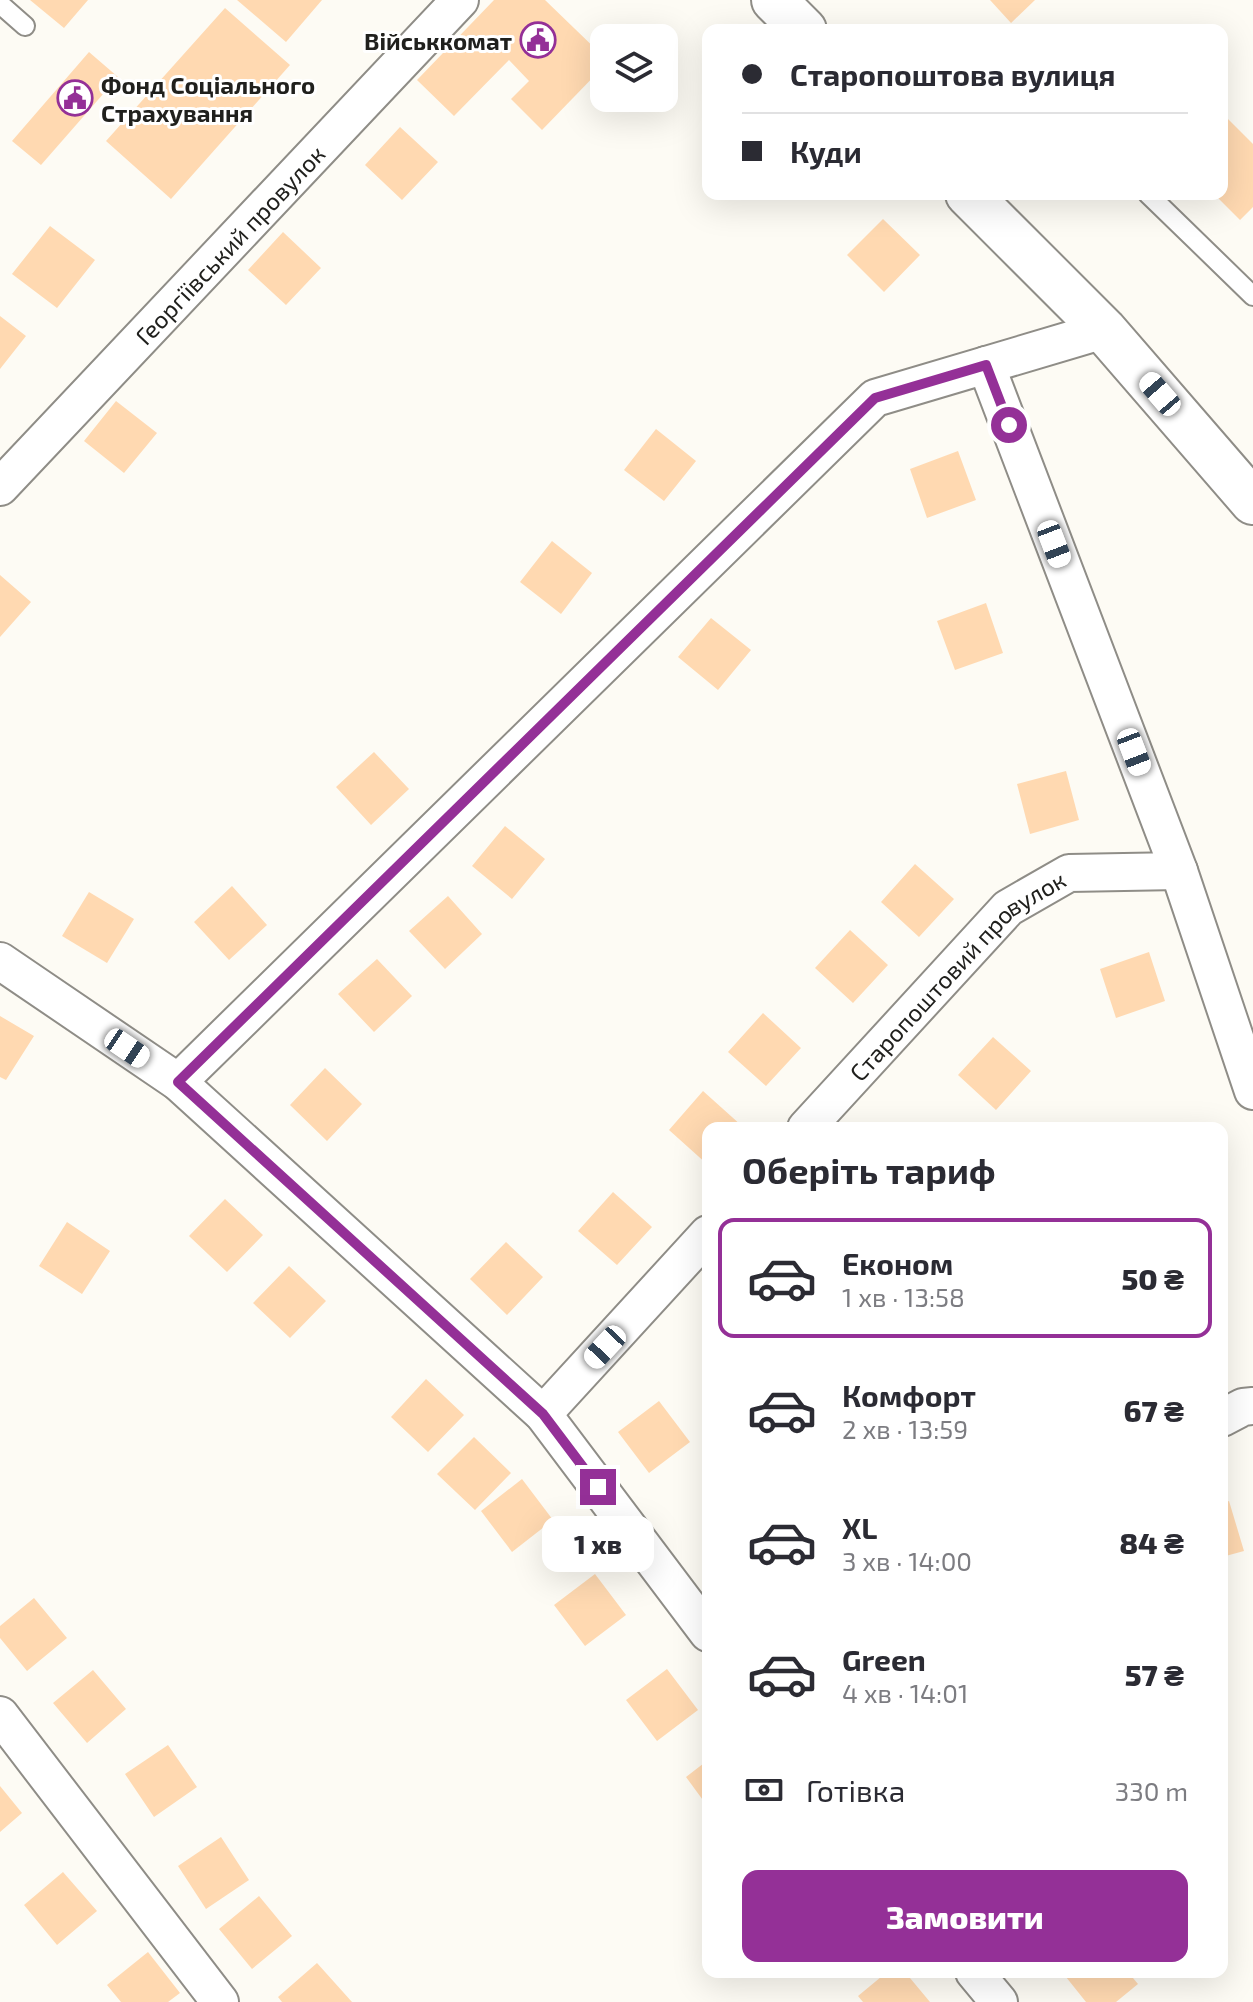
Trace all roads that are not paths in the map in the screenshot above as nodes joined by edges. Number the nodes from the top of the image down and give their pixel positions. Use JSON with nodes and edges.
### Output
{"nodes":[{"id":1,"x":460,"y":0,"type":"edge"},
{"id":2,"x":774,"y":0,"type":"edge"},
{"id":3,"x":0,"y":4,"type":"edge"},
{"id":4,"x":798,"y":24,"type":"edge"},
{"id":5,"x":25,"y":26,"type":"dead end"},
{"id":6,"x":1154,"y":200,"type":"edge"},
{"id":7,"x":983,"y":203,"type":"edge"},
{"id":8,"x":1253,"y":296,"type":"edge"},
{"id":9,"x":1104,"y":330,"type":"junction"},
{"id":10,"x":986,"y":365,"type":"junction"},
{"id":11,"x":0,"y":487,"type":"edge"},
{"id":12,"x":1253,"y":502,"type":"edge"},
{"id":13,"x":1179,"y":871,"type":"junction"},
{"id":14,"x":0,"y":961,"type":"edge"},
{"id":15,"x":178,"y":1082,"type":"junction"},
{"id":16,"x":1253,"y":1091,"type":"edge"},
{"id":17,"x":812,"y":1122,"type":"edge"},
{"id":18,"x":702,"y":1241,"type":"edge"},
{"id":19,"x":1253,"y":1406,"type":"edge"},
{"id":20,"x":543,"y":1414,"type":"junction"},
{"id":21,"x":1228,"y":1415,"type":"edge"},
{"id":22,"x":702,"y":1625,"type":"edge"},
{"id":23,"x":0,"y":1715,"type":"edge"},
{"id":24,"x":979,"y":1978,"type":"edge"},
{"id":25,"x":220,"y":2002,"type":"edge"},
{"id":26,"x":999,"y":2002,"type":"edge"}],
"edges":[{"from":1,"to":11,"type":"street","name":"Георгіївський провулок"},
{"from":2,"to":4,"type":"highway"},
{"from":3,"to":5,"type":"lane"},
{"from":6,"to":8,"type":"lane"},
{"from":7,"to":9,"type":"highway"},
{"from":9,"to":10,"type":"street"},
{"from":9,"to":12,"type":"highway"},
{"from":10,"to":13,"type":"street"},
{"from":10,"to":15,"type":"street"},
{"from":13,"to":16,"type":"street"},
{"from":13,"to":17,"type":"street","name":"Старопоштовий провулок"},
{"from":14,"to":15,"type":"street"},
{"from":15,"to":20,"type":"street"},
{"from":18,"to":20,"type":"street"},
{"from":19,"to":21,"type":"street"},
{"from":20,"to":22,"type":"street"},
{"from":23,"to":25,"type":"street"},
{"from":24,"to":26,"type":"street"}]}
